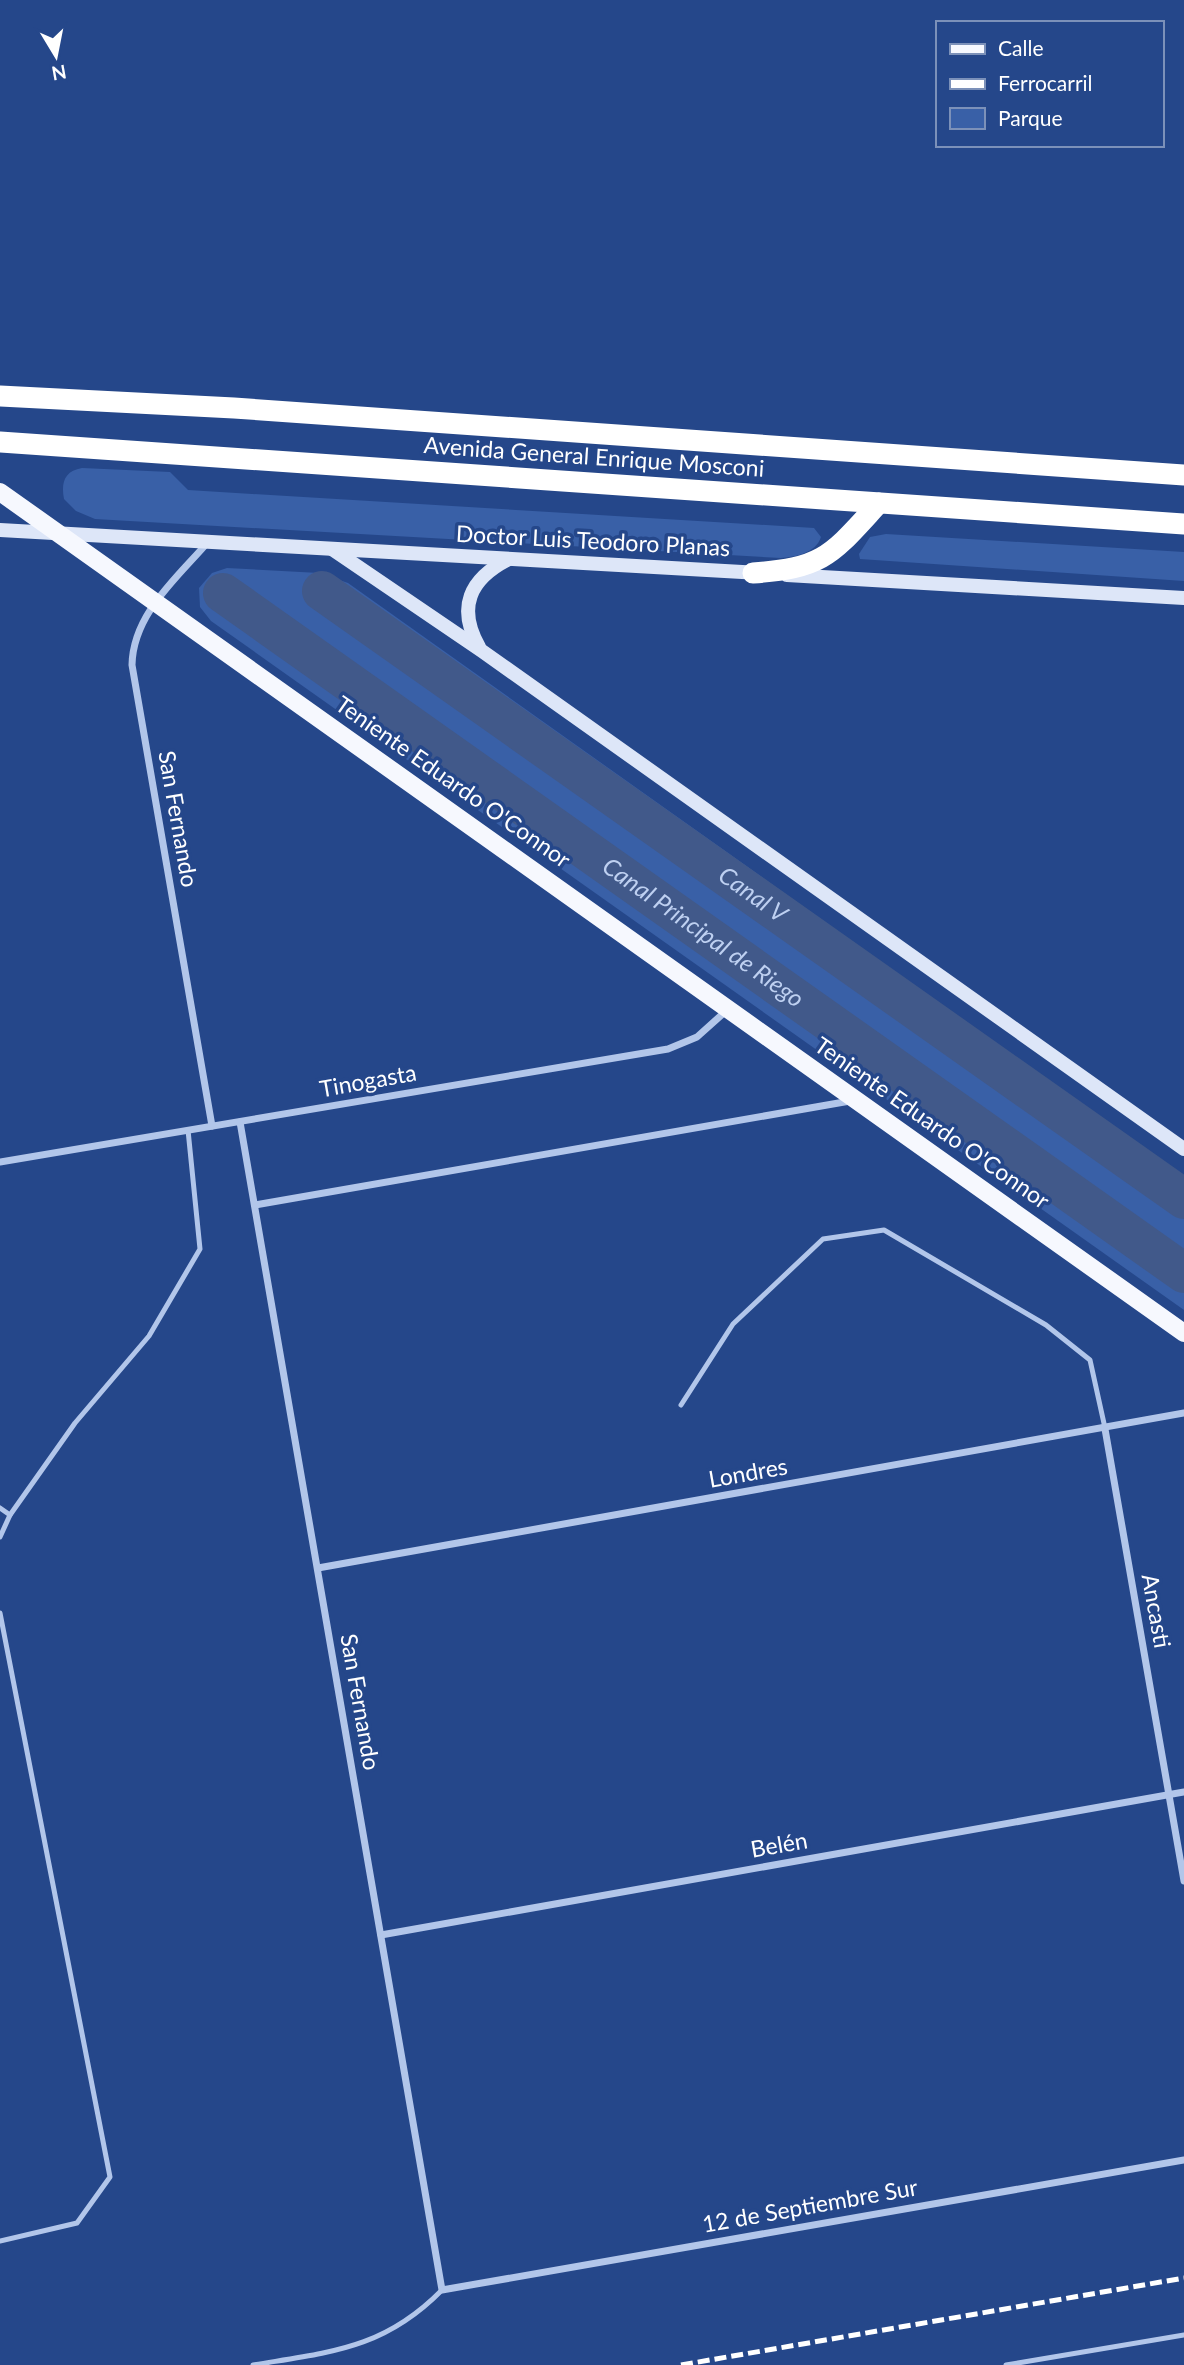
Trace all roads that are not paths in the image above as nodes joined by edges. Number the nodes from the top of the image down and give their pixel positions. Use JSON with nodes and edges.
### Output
{"nodes":[{"id":1,"x":0,"y":396,"type":"edge"},
{"id":2,"x":0,"y":442,"type":"edge"},
{"id":3,"x":1184,"y":475,"type":"edge"},
{"id":4,"x":0,"y":492,"type":"edge"},
{"id":5,"x":879,"y":503,"type":"junction"},
{"id":6,"x":1184,"y":524,"type":"edge"},
{"id":7,"x":0,"y":530,"type":"edge"},
{"id":8,"x":61,"y":533,"type":"junction"},
{"id":9,"x":208,"y":541,"type":"junction"},
{"id":10,"x":331,"y":548,"type":"junction"},
{"id":11,"x":510,"y":559,"type":"junction"},
{"id":12,"x":752,"y":573,"type":"junction"},
{"id":13,"x":1184,"y":598,"type":"edge"},
{"id":14,"x":157,"y":601,"type":"junction"},
{"id":15,"x":482,"y":651,"type":"junction"},
{"id":16,"x":729,"y":1008,"type":"junction"},
{"id":17,"x":857,"y":1100,"type":"junction"},
{"id":18,"x":240,"y":1122,"type":"junction"},
{"id":19,"x":212,"y":1126,"type":"junction"},
{"id":20,"x":188,"y":1130,"type":"junction"},
{"id":21,"x":1184,"y":1149,"type":"edge"},
{"id":22,"x":0,"y":1162,"type":"edge"},
{"id":23,"x":254,"y":1205,"type":"junction"},
{"id":24,"x":1184,"y":1333,"type":"edge"},
{"id":25,"x":681,"y":1405,"type":"dead end"},
{"id":26,"x":1184,"y":1413,"type":"edge"},
{"id":27,"x":1105,"y":1429,"type":"junction"},
{"id":28,"x":0,"y":1508,"type":"edge"},
{"id":29,"x":10,"y":1515,"type":"junction"},
{"id":30,"x":0,"y":1537,"type":"edge"},
{"id":31,"x":318,"y":1568,"type":"junction"},
{"id":32,"x":0,"y":1612,"type":"edge"},
{"id":33,"x":2,"y":1630,"type":"edge"},
{"id":34,"x":1184,"y":1792,"type":"edge"},
{"id":35,"x":1169,"y":1795,"type":"junction"},
{"id":36,"x":1184,"y":1881,"type":"edge"},
{"id":37,"x":381,"y":1935,"type":"junction"},
{"id":38,"x":1184,"y":2160,"type":"edge"},
{"id":39,"x":0,"y":2241,"type":"edge"},
{"id":40,"x":442,"y":2290,"type":"junction"},
{"id":41,"x":1184,"y":2334,"type":"edge"},
{"id":42,"x":253,"y":2365,"type":"edge"},
{"id":43,"x":1006,"y":2365,"type":"edge"}],
"edges":[{"from":1,"to":3,"type":"highway","name":"Avenida General Enrique Mosconi"},
{"from":2,"to":5,"type":"highway","name":"Avenida General Enrique Mosconi"},
{"from":4,"to":8,"type":"main road","name":"Teniente Eduardo O'Connor"},
{"from":5,"to":6,"type":"highway","name":"Avenida General Enrique Mosconi"},
{"from":5,"to":12,"type":"highway"},
{"from":7,"to":8,"type":"street","name":"Doctor Luis Teodoro Planas"},
{"from":8,"to":9,"type":"street","name":"Doctor Luis Teodoro Planas"},
{"from":8,"to":14,"type":"main road","name":"Teniente Eduardo O'Connor"},
{"from":9,"to":10,"type":"street","name":"Doctor Luis Teodoro Planas"},
{"from":9,"to":14,"type":"street","name":"San Fernando"},
{"from":10,"to":11,"type":"street","name":"Doctor Luis Teodoro Planas"},
{"from":10,"to":15,"type":"street"},
{"from":11,"to":12,"type":"street","name":"Doctor Luis Teodoro Planas"},
{"from":11,"to":15,"type":"street"},
{"from":12,"to":13,"type":"street","name":"Doctor Luis Teodoro Planas"},
{"from":14,"to":16,"type":"main road","name":"Teniente Eduardo O'Connor"},
{"from":14,"to":19,"type":"street","name":"San Fernando"},
{"from":15,"to":21,"type":"street"},
{"from":16,"to":17,"type":"main road","name":"Teniente Eduardo O'Connor"},
{"from":16,"to":18,"type":"street","name":"Tinogasta"},
{"from":17,"to":23,"type":"street"},
{"from":17,"to":24,"type":"main road","name":"Teniente Eduardo O'Connor"},
{"from":18,"to":19,"type":"street","name":"Tinogasta"},
{"from":18,"to":23,"type":"street","name":"San Fernando"},
{"from":19,"to":20,"type":"street","name":"Tinogasta"},
{"from":20,"to":22,"type":"street","name":"Tinogasta"},
{"from":20,"to":29,"type":"lane"},
{"from":23,"to":31,"type":"street","name":"San Fernando"},
{"from":25,"to":27,"type":"lane"},
{"from":26,"to":27,"type":"street","name":"Londres"},
{"from":27,"to":31,"type":"street","name":"Londres"},
{"from":27,"to":35,"type":"street","name":"Ancasti"},
{"from":28,"to":29,"type":"lane"},
{"from":29,"to":30,"type":"lane"},
{"from":31,"to":37,"type":"street","name":"San Fernando"},
{"from":32,"to":33,"type":"lane"},
{"from":33,"to":39,"type":"lane"},
{"from":34,"to":35,"type":"street","name":"Belén"},
{"from":35,"to":36,"type":"street","name":"Ancasti"},
{"from":35,"to":37,"type":"street","name":"Belén"},
{"from":37,"to":40,"type":"street","name":"San Fernando"},
{"from":38,"to":40,"type":"street","name":"12 de Septiembre Sur"},
{"from":40,"to":42,"type":"lane"},
{"from":41,"to":43,"type":"lane"}]}
